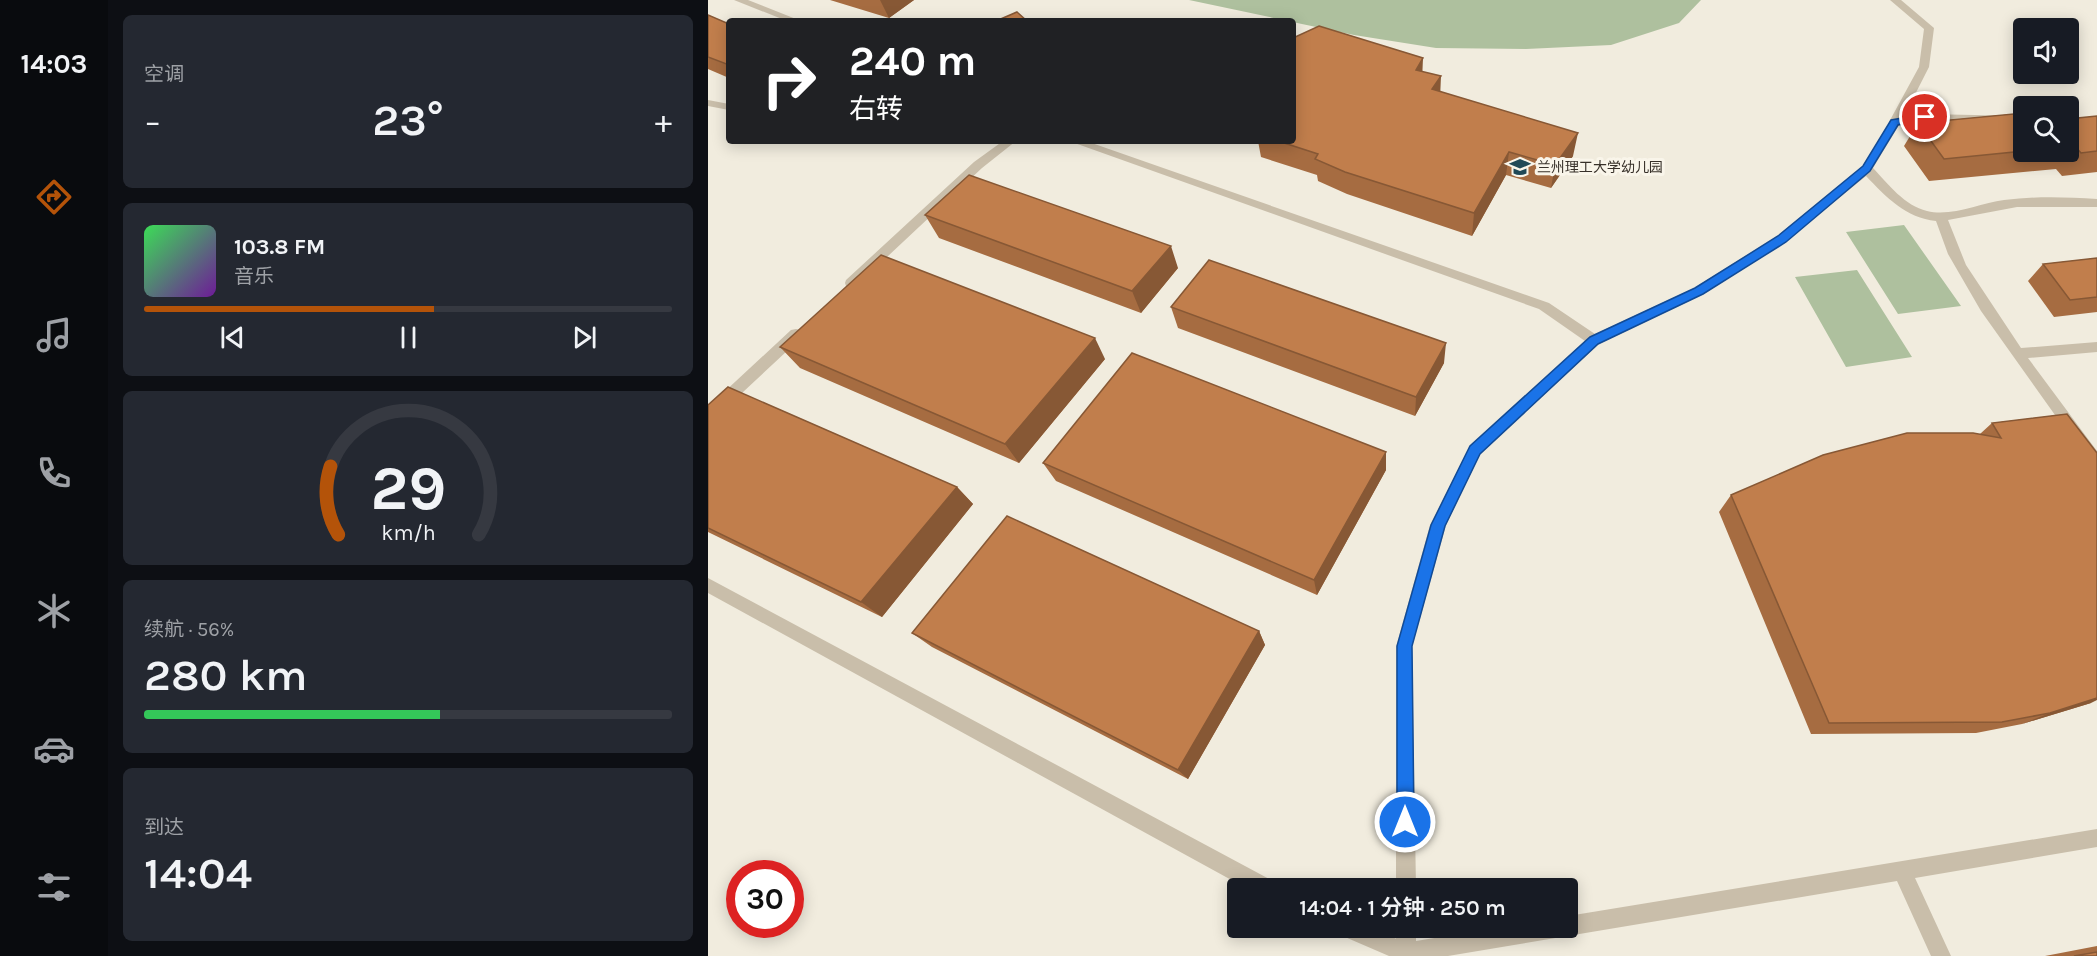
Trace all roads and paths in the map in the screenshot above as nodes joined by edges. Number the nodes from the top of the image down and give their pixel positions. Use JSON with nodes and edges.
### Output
{"nodes":[{"id":1,"x":739,"y":0,"type":"edge"},
{"id":2,"x":1895,"y":0,"type":"edge"},
{"id":3,"x":788,"y":18,"type":"edge"},
{"id":4,"x":708,"y":103,"type":"edge"},
{"id":5,"x":726,"y":106,"type":"edge"},
{"id":6,"x":2013,"y":118,"type":"edge"},
{"id":7,"x":1895,"y":122,"type":"junction"},
{"id":8,"x":1006,"y":144,"type":"edge"},
{"id":9,"x":1084,"y":144,"type":"edge"},
{"id":10,"x":1867,"y":169,"type":"junction"},
{"id":11,"x":2097,"y":203,"type":"edge"},
{"id":12,"x":1941,"y":218,"type":"junction"},
{"id":13,"x":838,"y":294,"type":"edge"},
{"id":14,"x":804,"y":327,"type":"edge"},
{"id":15,"x":1594,"y":340,"type":"junction"},
{"id":16,"x":2097,"y":347,"type":"edge"},
{"id":17,"x":2017,"y":354,"type":"junction"},
{"id":18,"x":708,"y":416,"type":"edge"},
{"id":19,"x":2097,"y":463,"type":"edge"},
{"id":20,"x":708,"y":585,"type":"edge"},
{"id":21,"x":2097,"y":838,"type":"edge"},
{"id":22,"x":1901,"y":869,"type":"junction"},
{"id":23,"x":1248,"y":878,"type":"edge"},
{"id":24,"x":1406,"y":878,"type":"edge"},
{"id":25,"x":1578,"y":924,"type":"edge"},
{"id":26,"x":1369,"y":938,"type":"edge"},
{"id":27,"x":1406,"y":938,"type":"edge"},
{"id":28,"x":1500,"y":938,"type":"edge"},
{"id":29,"x":1406,"y":955,"type":"edge"},
{"id":30,"x":1941,"y":956,"type":"edge"}],
"edges":[{"from":1,"to":3,"type":"street"},
{"from":2,"to":7,"type":"street"},
{"from":4,"to":5,"type":"street"},
{"from":6,"to":7,"type":"street"},
{"from":7,"to":10,"type":"street"},
{"from":8,"to":13,"type":"street"},
{"from":9,"to":15,"type":"street"},
{"from":10,"to":12,"type":"street"},
{"from":10,"to":15,"type":"street"},
{"from":11,"to":12,"type":"street"},
{"from":12,"to":17,"type":"street"},
{"from":14,"to":18,"type":"street"},
{"from":15,"to":24,"type":"street"},
{"from":16,"to":17,"type":"street"},
{"from":17,"to":19,"type":"street"},
{"from":20,"to":23,"type":"street"},
{"from":21,"to":22,"type":"street"},
{"from":22,"to":25,"type":"street"},
{"from":22,"to":30,"type":"street"},
{"from":26,"to":29,"type":"street"},
{"from":27,"to":29,"type":"street"},
{"from":28,"to":29,"type":"street"}]}
